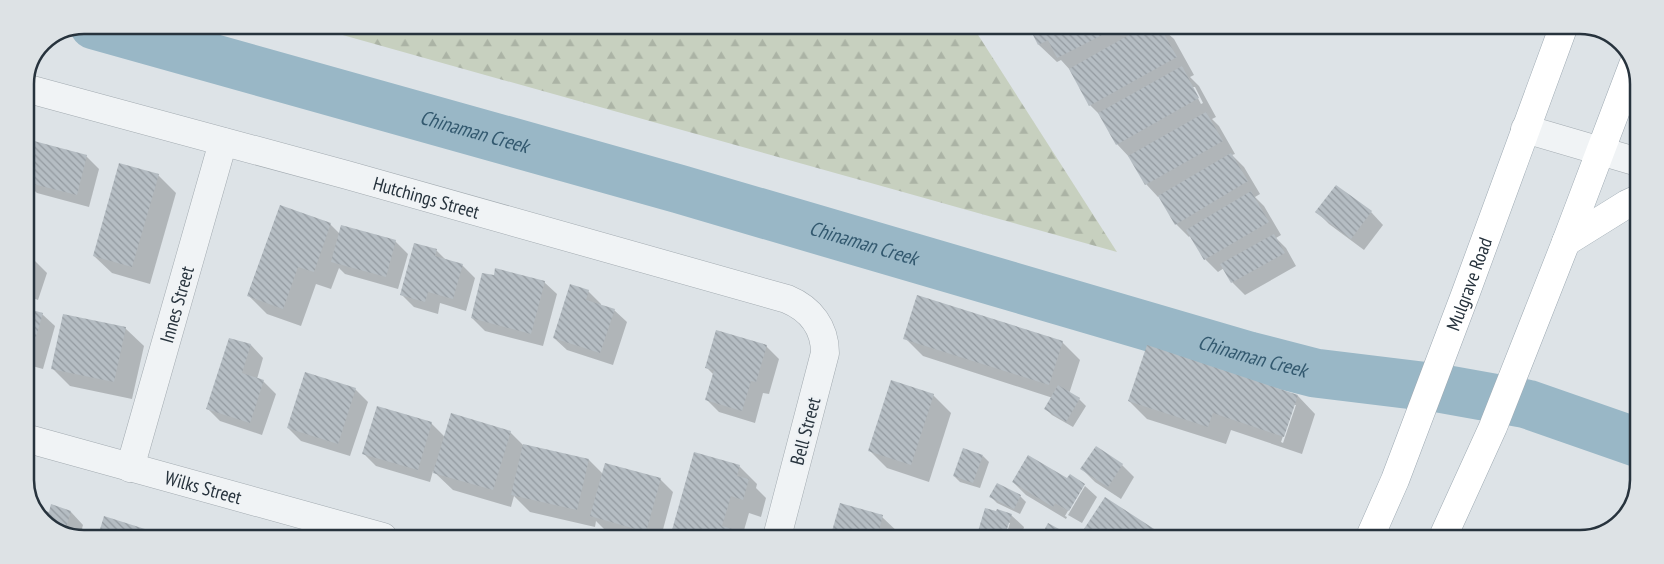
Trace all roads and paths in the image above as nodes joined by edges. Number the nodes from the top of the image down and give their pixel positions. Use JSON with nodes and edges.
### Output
{"nodes":[{"id":1,"x":1561,"y":34,"type":"edge"},
{"id":2,"x":1629,"y":75,"type":"edge"},
{"id":3,"x":34,"y":90,"type":"edge"},
{"id":4,"x":1525,"y":129,"type":"junction"},
{"id":5,"x":223,"y":142,"type":"junction"},
{"id":6,"x":1601,"y":151,"type":"junction"},
{"id":7,"x":1630,"y":160,"type":"edge"},
{"id":8,"x":1630,"y":203,"type":"edge"},
{"id":9,"x":1566,"y":242,"type":"junction"},
{"id":10,"x":818,"y":325,"type":"joint"},
{"id":11,"x":34,"y":441,"type":"edge"},
{"id":12,"x":130,"y":468,"type":"junction"},
{"id":13,"x":356,"y":530,"type":"edge"},
{"id":14,"x":779,"y":530,"type":"edge"},
{"id":15,"x":1373,"y":530,"type":"edge"},
{"id":16,"x":1446,"y":530,"type":"edge"}],
"edges":[{"from":1,"to":4,"type":"main road","name":"Mulgrave Road"},
{"from":2,"to":6,"type":"main road"},
{"from":3,"to":5,"type":"street","name":"Hutchings Street"},
{"from":4,"to":6,"type":"street"},
{"from":4,"to":15,"type":"main road","name":"Mulgrave Road"},
{"from":5,"to":10,"type":"street","name":"Hutchings Street"},
{"from":5,"to":12,"type":"street","name":"Innes Street"},
{"from":6,"to":7,"type":"street"},
{"from":6,"to":9,"type":"main road"},
{"from":8,"to":9,"type":"main road"},
{"from":9,"to":16,"type":"main road"},
{"from":10,"to":14,"type":"street","name":"Bell Street"},
{"from":11,"to":12,"type":"street","name":"Wilks Street"},
{"from":12,"to":13,"type":"street","name":"Wilks Street"}]}
